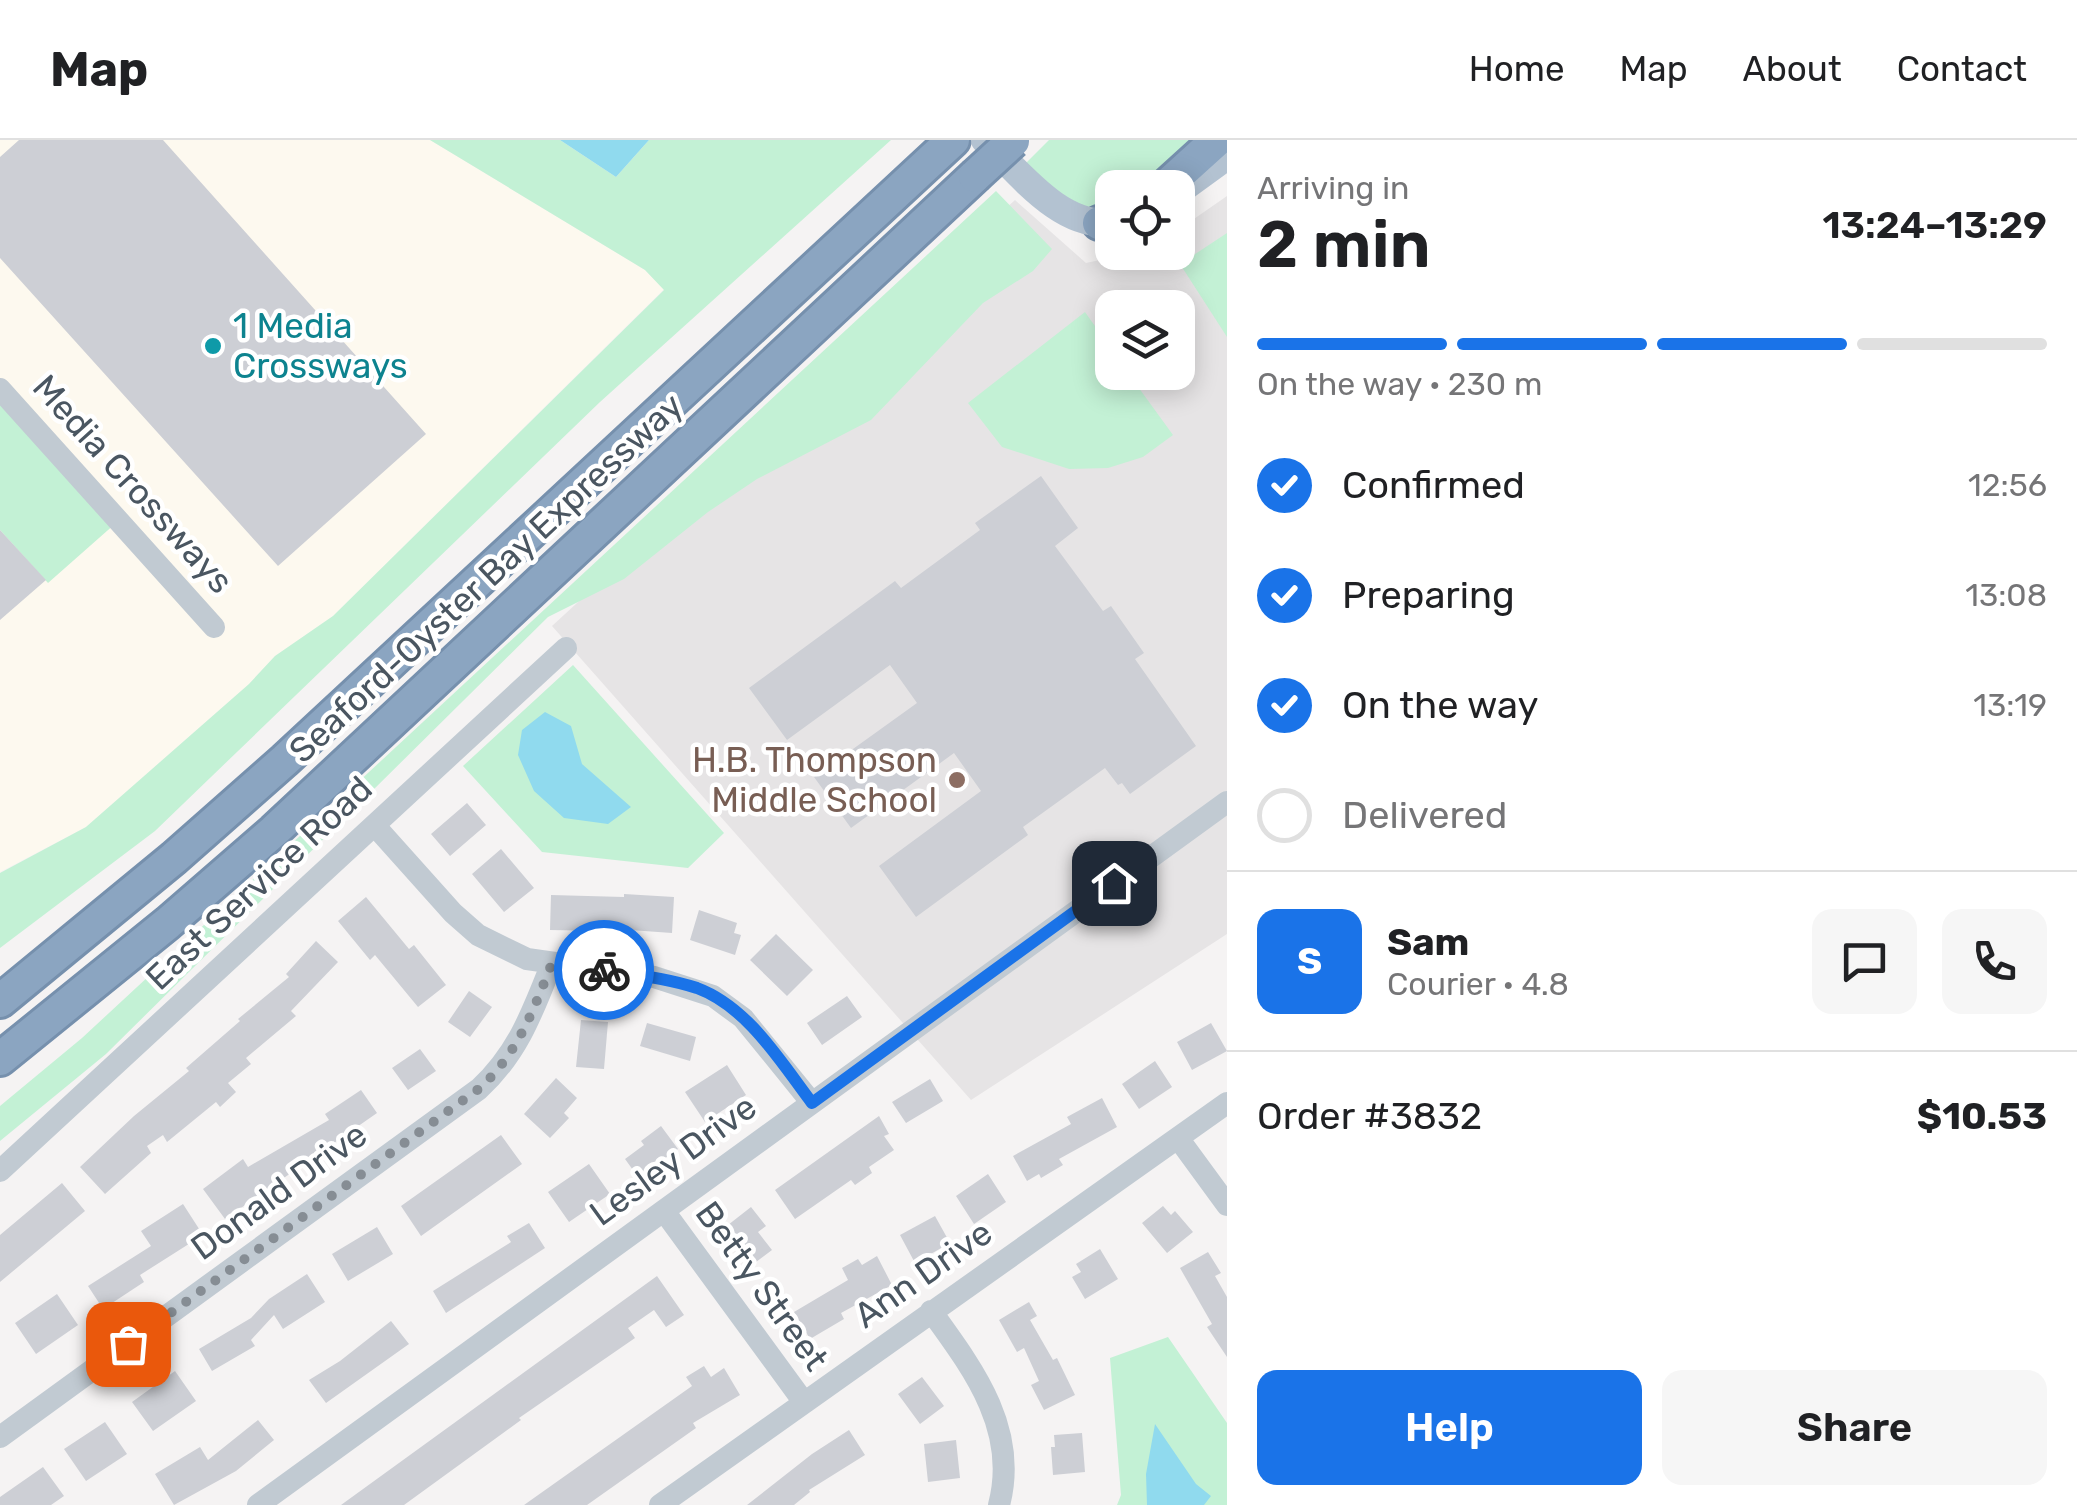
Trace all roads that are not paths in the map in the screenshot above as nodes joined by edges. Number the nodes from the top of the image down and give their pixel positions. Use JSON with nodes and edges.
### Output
{"nodes":[{"id":1,"x":985,"y":140,"type":"edge"},
{"id":2,"x":1013,"y":140,"type":"edge"},
{"id":3,"x":1217,"y":140,"type":"edge"},
{"id":4,"x":949,"y":143,"type":"edge"},
{"id":5,"x":1227,"y":156,"type":"edge"},
{"id":6,"x":1184,"y":170,"type":"edge"},
{"id":7,"x":1195,"y":180,"type":"edge"},
{"id":8,"x":1095,"y":220,"type":"edge"},
{"id":9,"x":0,"y":388,"type":"edge"},
{"id":10,"x":214,"y":627,"type":"dead end"},
{"id":11,"x":566,"y":648,"type":"dead end"},
{"id":12,"x":1227,"y":802,"type":"edge"},
{"id":13,"x":376,"y":827,"type":"junction"},
{"id":14,"x":552,"y":963,"type":"junction"},
{"id":15,"x":0,"y":998,"type":"edge"},
{"id":16,"x":0,"y":1061,"type":"edge"},
{"id":17,"x":812,"y":1103,"type":"junction"},
{"id":18,"x":1227,"y":1104,"type":"edge"},
{"id":19,"x":1178,"y":1138,"type":"junction"},
{"id":20,"x":0,"y":1170,"type":"edge"},
{"id":21,"x":1227,"y":1204,"type":"edge"},
{"id":22,"x":664,"y":1211,"type":"junction"},
{"id":23,"x":931,"y":1311,"type":"junction"},
{"id":24,"x":803,"y":1402,"type":"junction"},
{"id":25,"x":0,"y":1437,"type":"edge"},
{"id":26,"x":258,"y":1505,"type":"edge"},
{"id":27,"x":660,"y":1505,"type":"edge"},
{"id":28,"x":999,"y":1505,"type":"edge"}],
"edges":[{"from":1,"to":8,"type":"main road"},
{"from":2,"to":16,"type":"highway","name":"Seaford-Oyster Bay Expressway","bridge":true},
{"from":3,"to":6,"type":"highway"},
{"from":4,"to":15,"type":"highway","name":"Seaford-Oyster Bay Expressway"},
{"from":5,"to":7,"type":"main road"},
{"from":9,"to":10,"type":"street","name":"Media Crossways"},
{"from":11,"to":13,"type":"street","name":"East Service Road"},
{"from":12,"to":17,"type":"street","name":"Lesley Drive"},
{"from":13,"to":14,"type":"street"},
{"from":13,"to":20,"type":"street","name":"East Service Road"},
{"from":14,"to":17,"type":"street"},
{"from":14,"to":25,"type":"street","name":"Donald Drive"},
{"from":17,"to":22,"type":"street","name":"Lesley Drive"},
{"from":18,"to":19,"type":"street","name":"Ann Drive"},
{"from":19,"to":21,"type":"street"},
{"from":19,"to":23,"type":"street","name":"Ann Drive"},
{"from":22,"to":24,"type":"street","name":"Betty Street"},
{"from":22,"to":26,"type":"street","name":"Lesley Drive"},
{"from":23,"to":24,"type":"street","name":"Ann Drive"},
{"from":23,"to":28,"type":"street"},
{"from":24,"to":27,"type":"street","name":"Ann Drive"}]}
